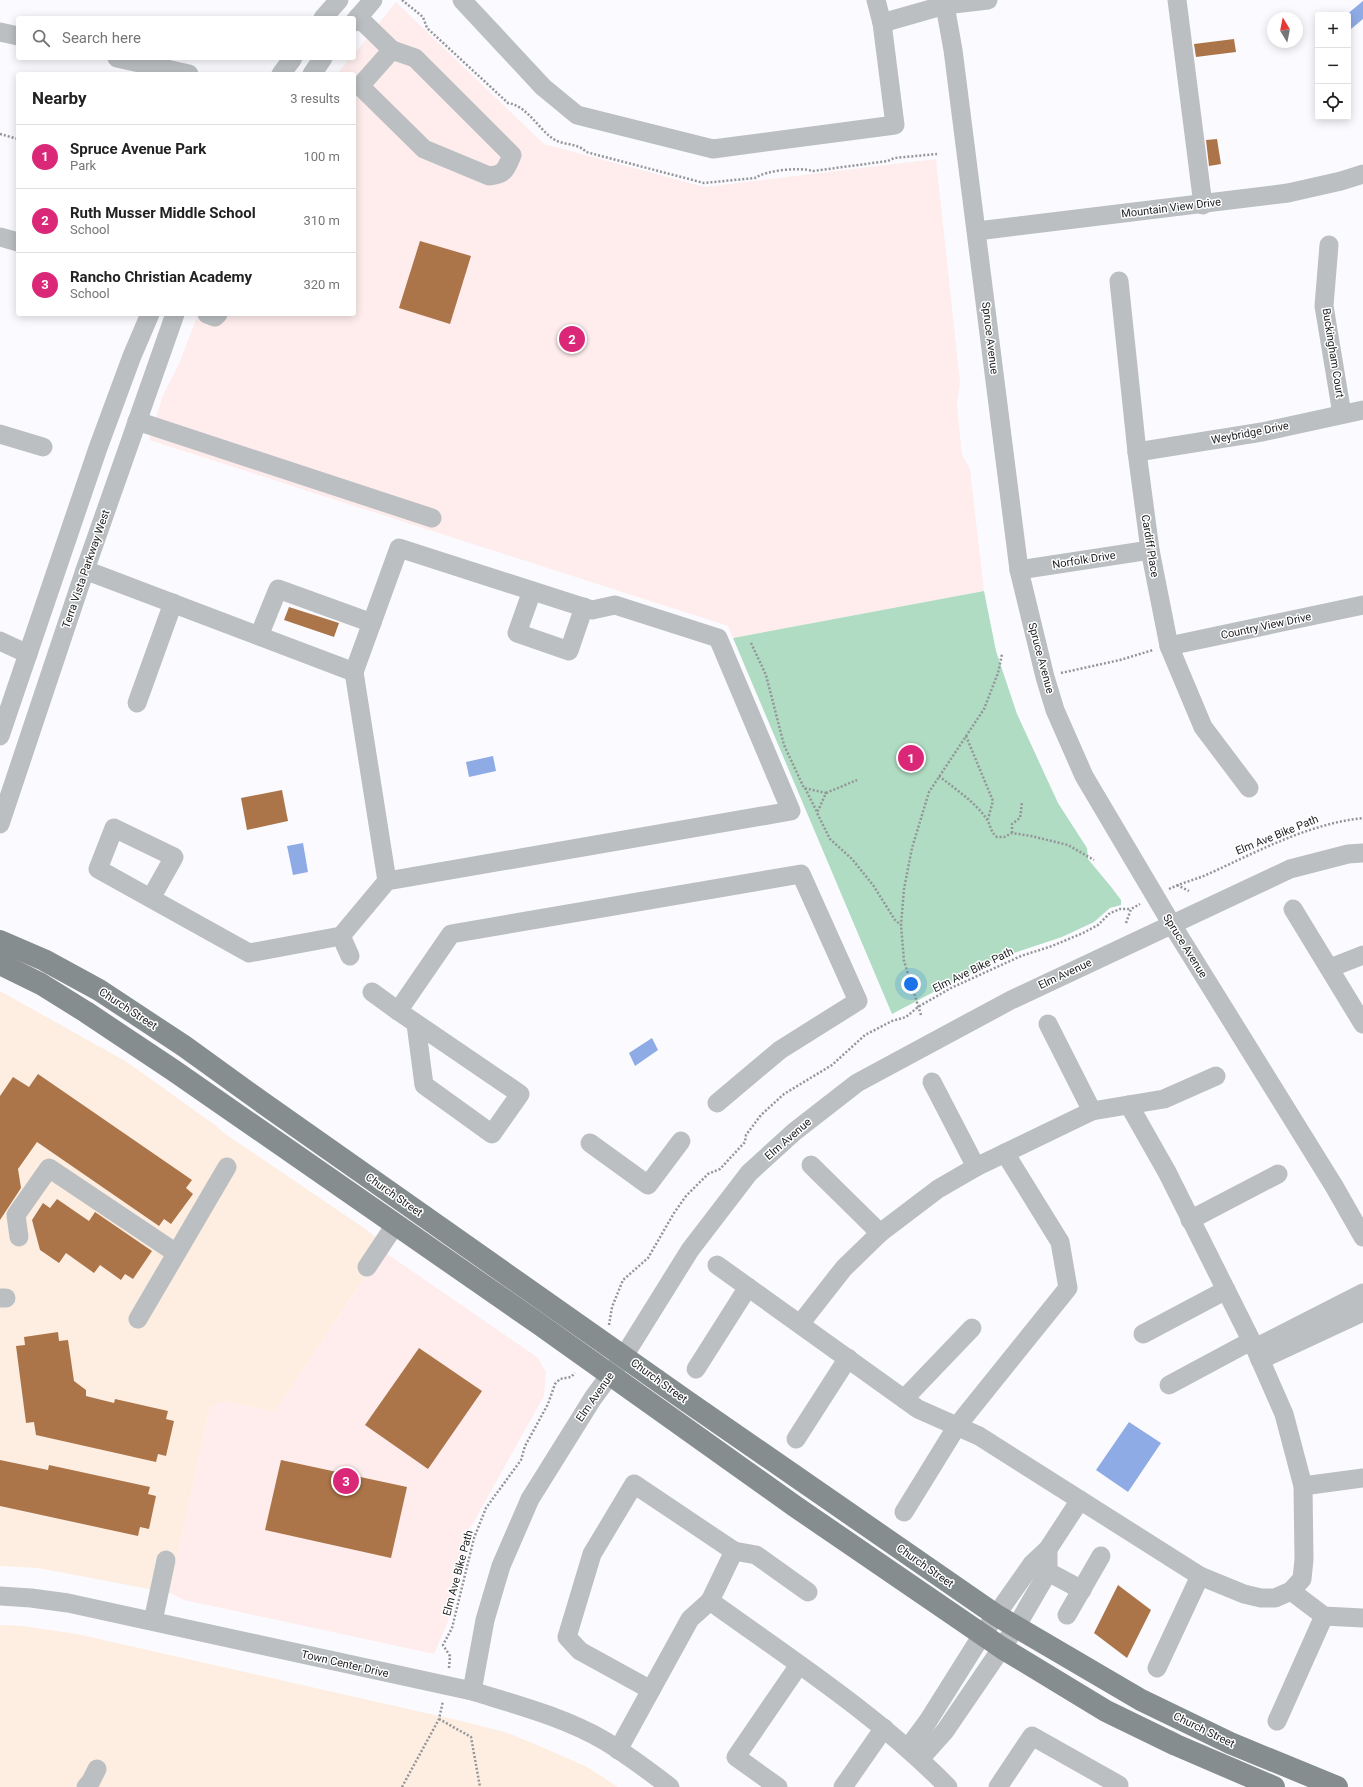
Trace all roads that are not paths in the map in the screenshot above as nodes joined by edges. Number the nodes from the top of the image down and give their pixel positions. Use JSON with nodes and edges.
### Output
{"nodes":[{"id":1,"x":339,"y":0,"type":"edge"},
{"id":2,"x":373,"y":0,"type":"edge"},
{"id":3,"x":462,"y":0,"type":"edge"},
{"id":4,"x":876,"y":0,"type":"edge"},
{"id":5,"x":988,"y":0,"type":"edge"},
{"id":6,"x":1177,"y":0,"type":"edge"},
{"id":7,"x":944,"y":3,"type":"edge"},
{"id":8,"x":326,"y":16,"type":"edge"},
{"id":9,"x":356,"y":19,"type":"edge"},
{"id":10,"x":882,"y":23,"type":"junction"},
{"id":11,"x":0,"y":32,"type":"edge"},
{"id":12,"x":16,"y":36,"type":"edge"},
{"id":13,"x":392,"y":50,"type":"junction"},
{"id":14,"x":126,"y":60,"type":"edge"},
{"id":15,"x":292,"y":60,"type":"edge"},
{"id":16,"x":321,"y":60,"type":"edge"},
{"id":17,"x":180,"y":72,"type":"edge"},
{"id":18,"x":282,"y":72,"type":"edge"},
{"id":19,"x":313,"y":72,"type":"edge"},
{"id":20,"x":1363,"y":174,"type":"edge"},
{"id":21,"x":1203,"y":204,"type":"junction"},
{"id":22,"x":977,"y":231,"type":"junction"},
{"id":23,"x":0,"y":237,"type":"edge"},
{"id":24,"x":16,"y":241,"type":"edge"},
{"id":25,"x":1329,"y":245,"type":"dead end"},
{"id":26,"x":1118,"y":281,"type":"dead end"},
{"id":27,"x":149,"y":316,"type":"edge"},
{"id":28,"x":174,"y":316,"type":"edge"},
{"id":29,"x":1363,"y":410,"type":"edge"},
{"id":30,"x":1342,"y":414,"type":"junction"},
{"id":31,"x":137,"y":421,"type":"junction"},
{"id":32,"x":0,"y":434,"type":"edge"},
{"id":33,"x":43,"y":447,"type":"dead end"},
{"id":34,"x":1137,"y":452,"type":"junction"},
{"id":35,"x":432,"y":518,"type":"dead end"},
{"id":36,"x":1150,"y":550,"type":"junction"},
{"id":37,"x":86,"y":570,"type":"junction"},
{"id":38,"x":1019,"y":570,"type":"junction"},
{"id":39,"x":532,"y":591,"type":"junction"},
{"id":40,"x":173,"y":603,"type":"junction"},
{"id":41,"x":1363,"y":606,"type":"edge"},
{"id":42,"x":584,"y":607,"type":"junction"},
{"id":43,"x":372,"y":623,"type":"junction"},
{"id":44,"x":259,"y":636,"type":"junction"},
{"id":45,"x":0,"y":641,"type":"edge"},
{"id":46,"x":1162,"y":648,"type":"junction"},
{"id":47,"x":28,"y":654,"type":"junction"},
{"id":48,"x":354,"y":672,"type":"junction"},
{"id":49,"x":137,"y":703,"type":"dead end"},
{"id":50,"x":0,"y":736,"type":"edge"},
{"id":51,"x":1249,"y":788,"type":"dead end"},
{"id":52,"x":0,"y":824,"type":"edge"},
{"id":53,"x":1363,"y":853,"type":"edge"},
{"id":54,"x":387,"y":881,"type":"junction"},
{"id":55,"x":151,"y":898,"type":"dead end"},
{"id":56,"x":1293,"y":909,"type":"dead end"},
{"id":57,"x":1171,"y":923,"type":"junction"},
{"id":58,"x":341,"y":936,"type":"junction"},
{"id":59,"x":0,"y":941,"type":"edge"},
{"id":60,"x":1363,"y":955,"type":"edge"},
{"id":61,"x":350,"y":956,"type":"dead end"},
{"id":62,"x":0,"y":964,"type":"edge"},
{"id":63,"x":1330,"y":968,"type":"junction"},
{"id":64,"x":372,"y":992,"type":"dead end"},
{"id":65,"x":398,"y":1011,"type":"junction"},
{"id":66,"x":416,"y":1024,"type":"junction"},
{"id":67,"x":1048,"y":1024,"type":"dead end"},
{"id":68,"x":1363,"y":1024,"type":"edge"},
{"id":69,"x":1216,"y":1076,"type":"dead end"},
{"id":70,"x":932,"y":1082,"type":"dead end"},
{"id":71,"x":717,"y":1104,"type":"dead end"},
{"id":72,"x":1128,"y":1105,"type":"junction"},
{"id":73,"x":1092,"y":1111,"type":"junction"},
{"id":74,"x":681,"y":1141,"type":"dead end"},
{"id":75,"x":590,"y":1143,"type":"dead end"},
{"id":76,"x":1005,"y":1153,"type":"junction"},
{"id":77,"x":811,"y":1165,"type":"dead end"},
{"id":78,"x":227,"y":1167,"type":"dead end"},
{"id":79,"x":976,"y":1167,"type":"junction"},
{"id":80,"x":1278,"y":1174,"type":"dead end"},
{"id":81,"x":1190,"y":1220,"type":"junction"},
{"id":82,"x":396,"y":1226,"type":"junction"},
{"id":83,"x":880,"y":1233,"type":"junction"},
{"id":84,"x":19,"y":1237,"type":"dead end"},
{"id":85,"x":1363,"y":1237,"type":"edge"},
{"id":86,"x":176,"y":1253,"type":"junction"},
{"id":87,"x":717,"y":1264,"type":"dead end"},
{"id":88,"x":367,"y":1267,"type":"dead end"},
{"id":89,"x":748,"y":1287,"type":"junction"},
{"id":90,"x":1226,"y":1290,"type":"junction"},
{"id":91,"x":1363,"y":1293,"type":"edge"},
{"id":92,"x":1363,"y":1312,"type":"edge"},
{"id":93,"x":138,"y":1319,"type":"dead end"},
{"id":94,"x":800,"y":1324,"type":"junction"},
{"id":95,"x":972,"y":1328,"type":"dead end"},
{"id":96,"x":1143,"y":1334,"type":"dead end"},
{"id":97,"x":1255,"y":1350,"type":"junction"},
{"id":98,"x":624,"y":1356,"type":"junction"},
{"id":99,"x":848,"y":1358,"type":"junction"},
{"id":100,"x":696,"y":1369,"type":"dead end"},
{"id":101,"x":610,"y":1376,"type":"junction"},
{"id":102,"x":1169,"y":1385,"type":"dead end"},
{"id":103,"x":904,"y":1399,"type":"junction"},
{"id":104,"x":957,"y":1426,"type":"junction"},
{"id":105,"x":796,"y":1439,"type":"dead end"},
{"id":106,"x":1363,"y":1478,"type":"edge"},
{"id":107,"x":1302,"y":1486,"type":"junction"},
{"id":108,"x":1080,"y":1500,"type":"junction"},
{"id":109,"x":904,"y":1512,"type":"dead end"},
{"id":110,"x":734,"y":1552,"type":"junction"},
{"id":111,"x":1102,"y":1556,"type":"dead end"},
{"id":112,"x":166,"y":1560,"type":"dead end"},
{"id":113,"x":1040,"y":1568,"type":"junction"},
{"id":114,"x":1200,"y":1576,"type":"junction"},
{"id":115,"x":1082,"y":1590,"type":"junction"},
{"id":116,"x":1291,"y":1591,"type":"junction"},
{"id":117,"x":808,"y":1592,"type":"dead end"},
{"id":118,"x":0,"y":1596,"type":"edge"},
{"id":119,"x":710,"y":1601,"type":"junction"},
{"id":120,"x":996,"y":1615,"type":"junction"},
{"id":121,"x":1067,"y":1615,"type":"dead end"},
{"id":122,"x":1324,"y":1616,"type":"junction"},
{"id":123,"x":1363,"y":1618,"type":"edge"},
{"id":124,"x":153,"y":1621,"type":"junction"},
{"id":125,"x":1016,"y":1626,"type":"junction"},
{"id":126,"x":982,"y":1635,"type":"junction"},
{"id":127,"x":1002,"y":1648,"type":"junction"},
{"id":128,"x":799,"y":1665,"type":"junction"},
{"id":129,"x":1157,"y":1668,"type":"dead end"},
{"id":130,"x":651,"y":1690,"type":"junction"},
{"id":131,"x":472,"y":1691,"type":"junction"},
{"id":132,"x":1277,"y":1721,"type":"dead end"},
{"id":133,"x":884,"y":1728,"type":"junction"},
{"id":134,"x":618,"y":1750,"type":"junction"},
{"id":135,"x":914,"y":1754,"type":"junction"},
{"id":136,"x":97,"y":1769,"type":"dead end"},
{"id":137,"x":86,"y":1787,"type":"edge"},
{"id":138,"x":670,"y":1787,"type":"edge"},
{"id":139,"x":778,"y":1787,"type":"edge"},
{"id":140,"x":843,"y":1787,"type":"edge"},
{"id":141,"x":948,"y":1787,"type":"edge"},
{"id":142,"x":998,"y":1787,"type":"edge"},
{"id":143,"x":1118,"y":1787,"type":"edge"},
{"id":144,"x":1274,"y":1787,"type":"edge"},
{"id":145,"x":1338,"y":1787,"type":"edge"}],
"edges":[{"from":1,"to":8,"type":"street"},
{"from":2,"to":9,"type":"street"},
{"from":3,"to":10,"type":"street"},
{"from":4,"to":10,"type":"street"},
{"from":5,"to":7,"type":"street"},
{"from":6,"to":21,"type":"street"},
{"from":7,"to":10,"type":"street"},
{"from":7,"to":22,"type":"street","name":"Spruce Avenue"},
{"from":9,"to":13,"type":"street"},
{"from":11,"to":12,"type":"street"},
{"from":13,"to":13,"type":"street"},
{"from":14,"to":17,"type":"street"},
{"from":15,"to":18,"type":"street"},
{"from":16,"to":19,"type":"street"},
{"from":20,"to":21,"type":"street","name":"Mountain View Drive"},
{"from":21,"to":22,"type":"street","name":"Mountain View Drive"},
{"from":22,"to":38,"type":"street","name":"Spruce Avenue"},
{"from":23,"to":24,"type":"street"},
{"from":25,"to":30,"type":"street","name":"Buckingham Court"},
{"from":26,"to":34,"type":"street","name":"Cardiff Place"},
{"from":27,"to":47,"type":"street"},
{"from":28,"to":31,"type":"street","name":"Terra Vista Parkway West"},
{"from":29,"to":30,"type":"street","name":"Weybridge Drive"},
{"from":30,"to":34,"type":"street","name":"Weybridge Drive"},
{"from":31,"to":35,"type":"street"},
{"from":31,"to":37,"type":"street","name":"Terra Vista Parkway West"},
{"from":32,"to":33,"type":"street"},
{"from":34,"to":36,"type":"street","name":"Cardiff Place"},
{"from":36,"to":38,"type":"street","name":"Norfolk Drive"},
{"from":36,"to":46,"type":"street","name":"Cardiff Place"},
{"from":37,"to":40,"type":"street"},
{"from":37,"to":52,"type":"street","name":"Terra Vista Parkway West"},
{"from":38,"to":57,"type":"street","name":"Spruce Avenue"},
{"from":39,"to":42,"type":"street"},
{"from":39,"to":42,"type":"street"},
{"from":39,"to":43,"type":"street"},
{"from":40,"to":44,"type":"street"},
{"from":40,"to":49,"type":"street"},
{"from":41,"to":46,"type":"street","name":"Country View Drive"},
{"from":42,"to":54,"type":"street"},
{"from":43,"to":44,"type":"street"},
{"from":43,"to":48,"type":"street"},
{"from":44,"to":48,"type":"street"},
{"from":45,"to":47,"type":"street"},
{"from":46,"to":51,"type":"street","name":"Cardiff Place"},
{"from":47,"to":50,"type":"street"},
{"from":48,"to":54,"type":"street"},
{"from":53,"to":57,"type":"street","name":"Elm Avenue"},
{"from":54,"to":58,"type":"street"},
{"from":55,"to":58,"type":"street"},
{"from":56,"to":63,"type":"street"},
{"from":57,"to":85,"type":"street","name":"Spruce Avenue"},
{"from":57,"to":98,"type":"street","name":"Elm Avenue"},
{"from":58,"to":61,"type":"street"},
{"from":59,"to":98,"type":"main road","name":"Church Street"},
{"from":60,"to":63,"type":"street"},
{"from":62,"to":82,"type":"main road"},
{"from":63,"to":68,"type":"street"},
{"from":64,"to":65,"type":"street"},
{"from":65,"to":66,"type":"street"},
{"from":65,"to":71,"type":"street"},
{"from":66,"to":66,"type":"street"},
{"from":67,"to":73,"type":"street"},
{"from":69,"to":72,"type":"street"},
{"from":70,"to":79,"type":"street"},
{"from":72,"to":73,"type":"street"},
{"from":72,"to":81,"type":"street"},
{"from":73,"to":76,"type":"street"},
{"from":74,"to":75,"type":"street"},
{"from":76,"to":79,"type":"street"},
{"from":76,"to":104,"type":"street"},
{"from":77,"to":83,"type":"street"},
{"from":78,"to":86,"type":"street"},
{"from":79,"to":83,"type":"street"},
{"from":80,"to":81,"type":"street"},
{"from":81,"to":90,"type":"street"},
{"from":82,"to":88,"type":"street"},
{"from":82,"to":101,"type":"main road"},
{"from":83,"to":94,"type":"street"},
{"from":84,"to":86,"type":"street"},
{"from":86,"to":93,"type":"street"},
{"from":87,"to":89,"type":"street"},
{"from":89,"to":94,"type":"street"},
{"from":89,"to":100,"type":"street"},
{"from":90,"to":96,"type":"street"},
{"from":90,"to":97,"type":"street"},
{"from":91,"to":97,"type":"street"},
{"from":92,"to":97,"type":"street"},
{"from":94,"to":99,"type":"street"},
{"from":95,"to":103,"type":"street"},
{"from":97,"to":102,"type":"street"},
{"from":97,"to":107,"type":"street"},
{"from":98,"to":101,"type":"street","name":"Elm Avenue"},
{"from":98,"to":120,"type":"main road","name":"Church Street"},
{"from":99,"to":103,"type":"street"},
{"from":99,"to":105,"type":"street"},
{"from":101,"to":126,"type":"main road"},
{"from":101,"to":131,"type":"street","name":"Elm Avenue"},
{"from":103,"to":104,"type":"street"},
{"from":104,"to":108,"type":"street"},
{"from":104,"to":109,"type":"street"},
{"from":106,"to":107,"type":"street"},
{"from":107,"to":116,"type":"street"},
{"from":108,"to":113,"type":"street"},
{"from":108,"to":114,"type":"street"},
{"from":110,"to":117,"type":"street"},
{"from":110,"to":119,"type":"street"},
{"from":110,"to":130,"type":"street"},
{"from":111,"to":115,"type":"street"},
{"from":112,"to":124,"type":"street"},
{"from":113,"to":115,"type":"street"},
{"from":113,"to":120,"type":"street"},
{"from":113,"to":125,"type":"street"},
{"from":114,"to":116,"type":"street"},
{"from":114,"to":129,"type":"street"},
{"from":115,"to":121,"type":"street"},
{"from":116,"to":122,"type":"street"},
{"from":118,"to":124,"type":"street","name":"Town Center Drive"},
{"from":119,"to":128,"type":"street"},
{"from":119,"to":130,"type":"street"},
{"from":120,"to":125,"type":"main road","name":"Church Street"},
{"from":120,"to":126,"type":"street"},
{"from":122,"to":123,"type":"street"},
{"from":122,"to":132,"type":"street"},
{"from":124,"to":131,"type":"street","name":"Town Center Drive"},
{"from":125,"to":127,"type":"street"},
{"from":125,"to":145,"type":"main road","name":"Church Street"},
{"from":126,"to":127,"type":"main road"},
{"from":126,"to":135,"type":"street"},
{"from":127,"to":135,"type":"street"},
{"from":127,"to":144,"type":"main road"},
{"from":128,"to":133,"type":"street"},
{"from":128,"to":139,"type":"street"},
{"from":130,"to":134,"type":"street"},
{"from":131,"to":134,"type":"street","name":"Town Center Drive"},
{"from":133,"to":135,"type":"street"},
{"from":133,"to":140,"type":"street"},
{"from":134,"to":138,"type":"street","name":"Town Center Drive"},
{"from":135,"to":141,"type":"street"},
{"from":136,"to":137,"type":"street"},
{"from":142,"to":143,"type":"street"}]}
